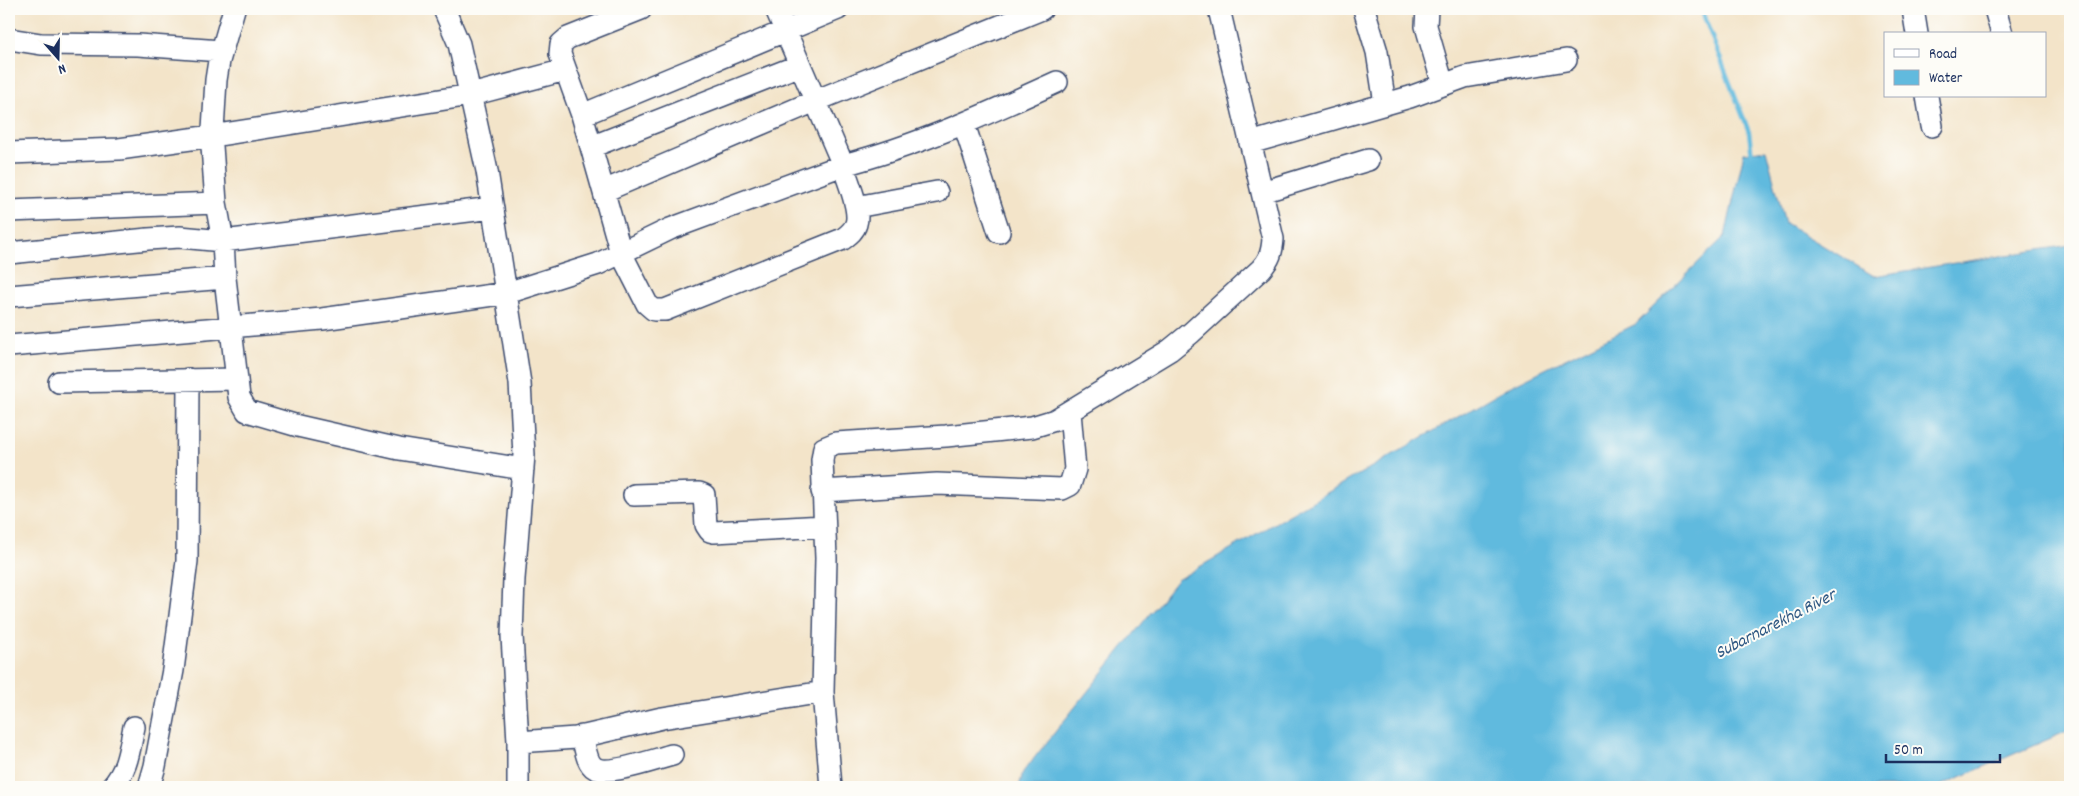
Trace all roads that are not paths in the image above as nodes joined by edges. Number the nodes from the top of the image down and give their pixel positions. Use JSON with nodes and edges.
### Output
{"nodes":[{"id":1,"x":234,"y":9,"type":"edge"},
{"id":2,"x":444,"y":9,"type":"edge"},
{"id":3,"x":641,"y":9,"type":"edge"},
{"id":4,"x":776,"y":9,"type":"edge"},
{"id":5,"x":838,"y":9,"type":"edge"},
{"id":6,"x":1042,"y":9,"type":"edge"},
{"id":7,"x":1219,"y":9,"type":"edge"},
{"id":8,"x":1364,"y":9,"type":"edge"},
{"id":9,"x":1427,"y":9,"type":"edge"},
{"id":10,"x":1913,"y":9,"type":"edge"},
{"id":11,"x":1995,"y":9,"type":"edge"},
{"id":12,"x":785,"y":30,"type":"junction"},
{"id":13,"x":1917,"y":32,"type":"edge"},
{"id":14,"x":2001,"y":32,"type":"edge"},
{"id":15,"x":9,"y":39,"type":"edge"},
{"id":16,"x":222,"y":51,"type":"junction"},
{"id":17,"x":1566,"y":60,"type":"dead end"},
{"id":18,"x":800,"y":65,"type":"junction"},
{"id":19,"x":566,"y":70,"type":"junction"},
{"id":20,"x":1057,"y":82,"type":"dead end"},
{"id":21,"x":1443,"y":85,"type":"junction"},
{"id":22,"x":471,"y":95,"type":"junction"},
{"id":23,"x":1927,"y":98,"type":"edge"},
{"id":24,"x":815,"y":101,"type":"junction"},
{"id":25,"x":1385,"y":104,"type":"junction"},
{"id":26,"x":582,"y":115,"type":"junction"},
{"id":27,"x":964,"y":124,"type":"junction"},
{"id":28,"x":1932,"y":126,"type":"dead end"},
{"id":29,"x":212,"y":136,"type":"junction"},
{"id":30,"x":1250,"y":143,"type":"junction"},
{"id":31,"x":592,"y":147,"type":"junction"},
{"id":32,"x":9,"y":153,"type":"edge"},
{"id":33,"x":1368,"y":160,"type":"dead end"},
{"id":34,"x":843,"y":165,"type":"junction"},
{"id":35,"x":604,"y":191,"type":"junction"},
{"id":36,"x":937,"y":192,"type":"dead end"},
{"id":37,"x":1262,"y":192,"type":"junction"},
{"id":38,"x":216,"y":203,"type":"junction"},
{"id":39,"x":493,"y":208,"type":"junction"},
{"id":40,"x":856,"y":208,"type":"junction"},
{"id":41,"x":9,"y":211,"type":"edge"},
{"id":42,"x":999,"y":232,"type":"dead end"},
{"id":43,"x":223,"y":242,"type":"junction"},
{"id":44,"x":9,"y":253,"type":"edge"},
{"id":45,"x":621,"y":253,"type":"junction"},
{"id":46,"x":225,"y":278,"type":"junction"},
{"id":47,"x":507,"y":293,"type":"junction"},
{"id":48,"x":9,"y":296,"type":"edge"},
{"id":49,"x":231,"y":328,"type":"junction"},
{"id":50,"x":9,"y":346,"type":"edge"},
{"id":51,"x":237,"y":378,"type":"junction"},
{"id":52,"x":188,"y":380,"type":"junction"},
{"id":53,"x":59,"y":382,"type":"dead end"},
{"id":54,"x":1070,"y":412,"type":"junction"},
{"id":55,"x":523,"y":469,"type":"junction"},
{"id":56,"x":822,"y":491,"type":"junction"},
{"id":57,"x":634,"y":495,"type":"dead end"},
{"id":58,"x":824,"y":526,"type":"junction"},
{"id":59,"x":824,"y":692,"type":"junction"},
{"id":60,"x":134,"y":727,"type":"dead end"},
{"id":61,"x":582,"y":736,"type":"junction"},
{"id":62,"x":518,"y":742,"type":"junction"},
{"id":63,"x":672,"y":754,"type":"dead end"},
{"id":64,"x":515,"y":786,"type":"edge"},
{"id":65,"x":112,"y":787,"type":"edge"},
{"id":66,"x":149,"y":787,"type":"edge"},
{"id":67,"x":831,"y":787,"type":"edge"}],
"edges":[{"from":1,"to":16,"type":"street"},
{"from":2,"to":22,"type":"street"},
{"from":3,"to":19,"type":"street"},
{"from":4,"to":12,"type":"street"},
{"from":5,"to":12,"type":"street"},
{"from":6,"to":24,"type":"street"},
{"from":7,"to":30,"type":"street"},
{"from":8,"to":25,"type":"street"},
{"from":9,"to":21,"type":"street"},
{"from":10,"to":13,"type":"street"},
{"from":11,"to":14,"type":"street"},
{"from":12,"to":18,"type":"street"},
{"from":12,"to":26,"type":"street"},
{"from":15,"to":16,"type":"street"},
{"from":16,"to":29,"type":"street"},
{"from":17,"to":21,"type":"street"},
{"from":18,"to":24,"type":"street"},
{"from":18,"to":31,"type":"street"},
{"from":19,"to":22,"type":"street"},
{"from":19,"to":26,"type":"street"},
{"from":20,"to":27,"type":"street"},
{"from":21,"to":25,"type":"street"},
{"from":22,"to":29,"type":"street"},
{"from":22,"to":39,"type":"street"},
{"from":23,"to":28,"type":"street"},
{"from":24,"to":34,"type":"street"},
{"from":24,"to":35,"type":"street"},
{"from":25,"to":30,"type":"street"},
{"from":26,"to":31,"type":"street"},
{"from":27,"to":34,"type":"street"},
{"from":27,"to":42,"type":"street"},
{"from":29,"to":32,"type":"street"},
{"from":29,"to":38,"type":"street"},
{"from":30,"to":37,"type":"street"},
{"from":31,"to":35,"type":"street"},
{"from":33,"to":37,"type":"street"},
{"from":34,"to":40,"type":"street"},
{"from":34,"to":45,"type":"street"},
{"from":35,"to":45,"type":"street"},
{"from":36,"to":40,"type":"street"},
{"from":37,"to":54,"type":"street"},
{"from":38,"to":41,"type":"street"},
{"from":38,"to":43,"type":"street"},
{"from":39,"to":43,"type":"street"},
{"from":39,"to":47,"type":"street"},
{"from":40,"to":45,"type":"street"},
{"from":43,"to":44,"type":"street"},
{"from":43,"to":46,"type":"street"},
{"from":45,"to":47,"type":"street"},
{"from":46,"to":48,"type":"street"},
{"from":46,"to":49,"type":"street"},
{"from":47,"to":49,"type":"street"},
{"from":47,"to":55,"type":"street"},
{"from":49,"to":50,"type":"street"},
{"from":49,"to":51,"type":"street"},
{"from":51,"to":52,"type":"street"},
{"from":51,"to":55,"type":"street"},
{"from":52,"to":53,"type":"street"},
{"from":52,"to":66,"type":"street"},
{"from":54,"to":56,"type":"street"},
{"from":54,"to":56,"type":"street"},
{"from":55,"to":62,"type":"street"},
{"from":56,"to":58,"type":"street"},
{"from":57,"to":58,"type":"street"},
{"from":58,"to":59,"type":"street"},
{"from":59,"to":61,"type":"street"},
{"from":59,"to":67,"type":"street"},
{"from":60,"to":65,"type":"street"},
{"from":61,"to":62,"type":"street"},
{"from":61,"to":63,"type":"street"},
{"from":62,"to":64,"type":"street"}]}
